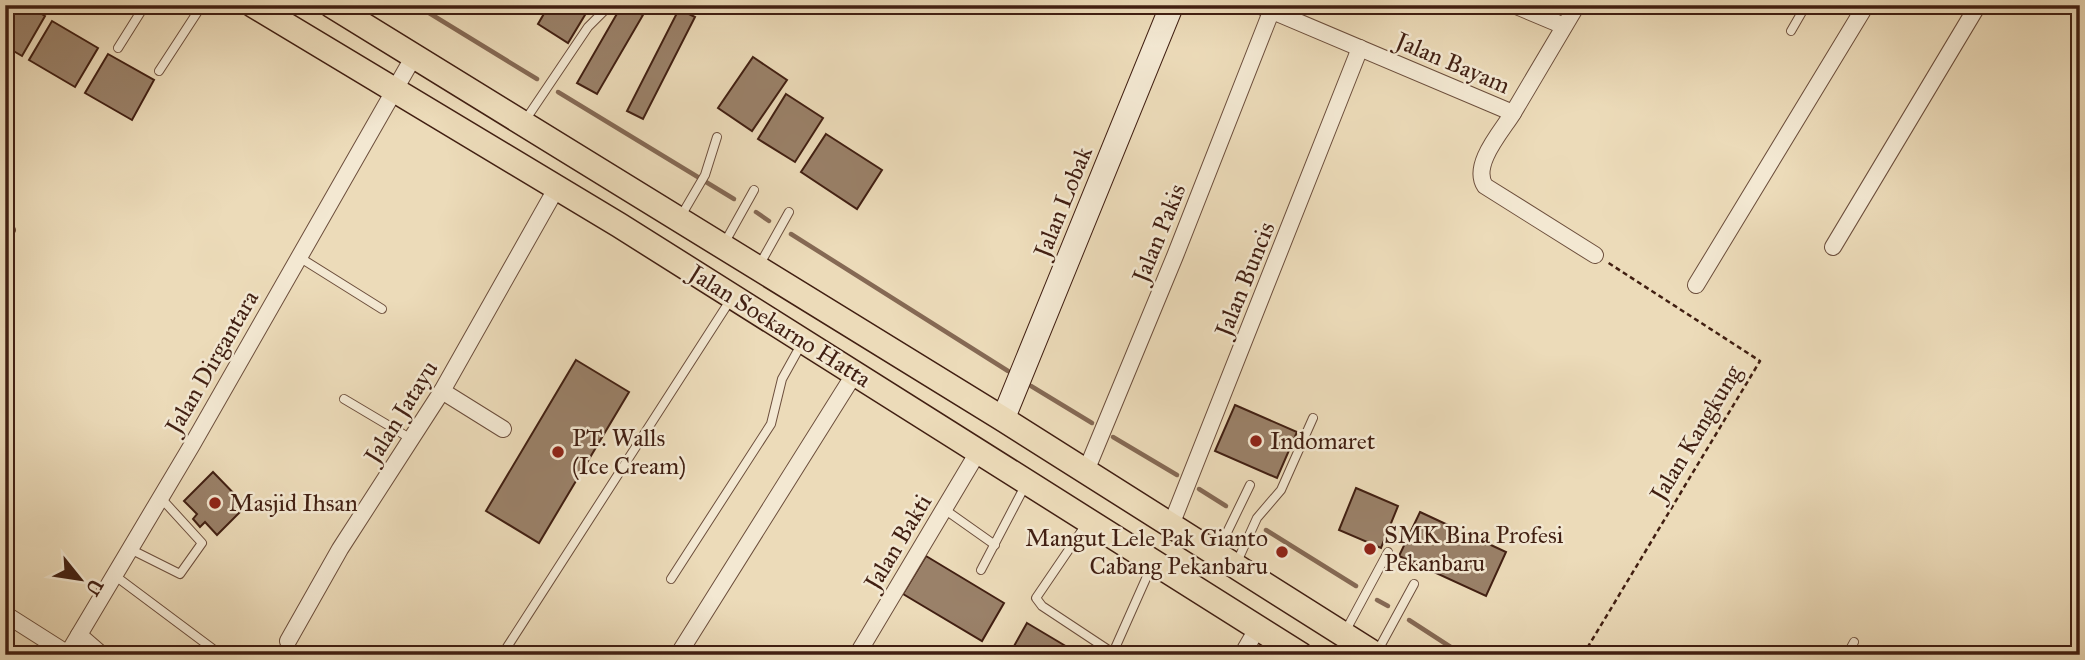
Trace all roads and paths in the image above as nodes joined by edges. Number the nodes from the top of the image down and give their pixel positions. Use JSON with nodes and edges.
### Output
{"nodes":[{"id":1,"x":145,"y":5,"type":"edge"},
{"id":2,"x":202,"y":5,"type":"edge"},
{"id":3,"x":253,"y":5,"type":"edge"},
{"id":4,"x":331,"y":5,"type":"edge"},
{"id":5,"x":610,"y":5,"type":"edge"},
{"id":6,"x":1172,"y":5,"type":"edge"},
{"id":7,"x":1514,"y":5,"type":"edge"},
{"id":8,"x":1577,"y":5,"type":"edge"},
{"id":9,"x":1806,"y":5,"type":"edge"},
{"id":10,"x":1866,"y":5,"type":"edge"},
{"id":11,"x":1978,"y":5,"type":"edge"},
{"id":12,"x":1265,"y":8,"type":"edge"},
{"id":13,"x":1564,"y":26,"type":"junction"},
{"id":14,"x":1791,"y":31,"type":"dead end"},
{"id":15,"x":118,"y":48,"type":"dead end"},
{"id":16,"x":1360,"y":48,"type":"junction"},
{"id":17,"x":414,"y":56,"type":"junction"},
{"id":18,"x":159,"y":71,"type":"dead end"},
{"id":19,"x":394,"y":91,"type":"junction"},
{"id":20,"x":1513,"y":113,"type":"junction"},
{"id":21,"x":523,"y":125,"type":"junction"},
{"id":22,"x":718,"y":137,"type":"dead end"},
{"id":23,"x":556,"y":189,"type":"junction"},
{"id":24,"x":754,"y":190,"type":"dead end"},
{"id":25,"x":789,"y":212,"type":"dead end"},
{"id":26,"x":5,"y":220,"type":"edge"},
{"id":27,"x":678,"y":222,"type":"junction"},
{"id":28,"x":5,"y":239,"type":"edge"},
{"id":29,"x":1833,"y":247,"type":"dead end"},
{"id":30,"x":722,"y":248,"type":"junction"},
{"id":31,"x":1595,"y":255,"type":"joint"},
{"id":32,"x":299,"y":257,"type":"junction"},
{"id":33,"x":757,"y":269,"type":"junction"},
{"id":34,"x":1696,"y":285,"type":"dead end"},
{"id":35,"x":733,"y":297,"type":"junction"},
{"id":36,"x":382,"y":309,"type":"dead end"},
{"id":37,"x":803,"y":340,"type":"junction"},
{"id":38,"x":855,"y":373,"type":"junction"},
{"id":39,"x":442,"y":391,"type":"junction"},
{"id":40,"x":344,"y":399,"type":"dead end"},
{"id":41,"x":1313,"y":418,"type":"dead end"},
{"id":42,"x":1003,"y":419,"type":"junction"},
{"id":43,"x":503,"y":429,"type":"dead end"},
{"id":44,"x":413,"y":440,"type":"junction"},
{"id":45,"x":978,"y":452,"type":"junction"},
{"id":46,"x":1086,"y":471,"type":"junction"},
{"id":47,"x":1028,"y":482,"type":"junction"},
{"id":48,"x":1250,"y":485,"type":"dead end"},
{"id":49,"x":160,"y":497,"type":"junction"},
{"id":50,"x":944,"y":509,"type":"junction"},
{"id":51,"x":1088,"y":521,"type":"junction"},
{"id":52,"x":1171,"y":525,"type":"junction"},
{"id":53,"x":995,"y":545,"type":"junction"},
{"id":54,"x":130,"y":549,"type":"junction"},
{"id":55,"x":1388,"y":552,"type":"dead end"},
{"id":56,"x":1226,"y":560,"type":"junction"},
{"id":57,"x":1153,"y":563,"type":"junction"},
{"id":58,"x":981,"y":570,"type":"dead end"},
{"id":59,"x":114,"y":575,"type":"junction"},
{"id":60,"x":671,"y":579,"type":"dead end"},
{"id":61,"x":1414,"y":584,"type":"dead end"},
{"id":62,"x":5,"y":614,"type":"edge"},
{"id":63,"x":1257,"y":629,"type":"junction"},
{"id":64,"x":79,"y":635,"type":"junction"},
{"id":65,"x":1344,"y":635,"type":"junction"},
{"id":66,"x":1854,"y":642,"type":"dead end"},
{"id":67,"x":284,"y":648,"type":"edge"},
{"id":68,"x":68,"y":654,"type":"edge"},
{"id":69,"x":1112,"y":654,"type":"edge"},
{"id":70,"x":102,"y":655,"type":"edge"},
{"id":71,"x":221,"y":655,"type":"edge"},
{"id":72,"x":502,"y":655,"type":"edge"},
{"id":73,"x":678,"y":655,"type":"edge"},
{"id":74,"x":857,"y":655,"type":"edge"},
{"id":75,"x":1242,"y":655,"type":"edge"},
{"id":76,"x":1301,"y":655,"type":"edge"},
{"id":77,"x":1376,"y":655,"type":"edge"},
{"id":78,"x":1583,"y":655,"type":"edge"},
{"id":79,"x":1847,"y":655,"type":"edge"}],
"edges":[{"from":1,"to":15,"type":"lane"},
{"from":2,"to":18,"type":"lane"},
{"from":3,"to":19,"type":"main road","name":"Jalan Soekarno Hatta"},
{"from":4,"to":17,"type":"main road","name":"Jalan Soekarno Hatta"},
{"from":5,"to":21,"type":"lane"},
{"from":6,"to":42,"type":"main road","name":"Jalan Lobak"},
{"from":7,"to":13,"type":"street"},
{"from":8,"to":13,"type":"street"},
{"from":9,"to":14,"type":"lane"},
{"from":10,"to":34,"type":"street"},
{"from":11,"to":29,"type":"street"},
{"from":12,"to":16,"type":"street","name":"Jalan Bayam"},
{"from":12,"to":46,"type":"street","name":"Jalan Pakis"},
{"from":13,"to":20,"type":"street"},
{"from":16,"to":20,"type":"street","name":"Jalan Bayam"},
{"from":16,"to":52,"type":"street","name":"Jalan Buncis"},
{"from":17,"to":19,"type":"street","name":"Jalan Dirgantara"},
{"from":17,"to":21,"type":"main road","name":"Jalan Soekarno Hatta"},
{"from":19,"to":23,"type":"main road","name":"Jalan Soekarno Hatta"},
{"from":19,"to":32,"type":"street","name":"Jalan Dirgantara"},
{"from":20,"to":31,"type":"street","name":"Jalan Bayam"},
{"from":21,"to":27,"type":"main road","name":"Jalan Soekarno Hatta"},
{"from":22,"to":27,"type":"lane"},
{"from":23,"to":35,"type":"main road","name":"Jalan Soekarno Hatta"},
{"from":23,"to":39,"type":"street","name":"Jalan Jatayu"},
{"from":24,"to":30,"type":"lane"},
{"from":25,"to":33,"type":"lane"},
{"from":26,"to":28,"type":"lane"},
{"from":27,"to":30,"type":"main road","name":"Jalan Soekarno Hatta"},
{"from":30,"to":33,"type":"main road","name":"Jalan Soekarno Hatta"},
{"from":31,"to":78,"type":"path","name":"Jalan Kangkung"},
{"from":32,"to":36,"type":"lane"},
{"from":32,"to":49,"type":"street","name":"Jalan Dirgantara"},
{"from":33,"to":42,"type":"main road","name":"Jalan Soekarno Hatta"},
{"from":35,"to":37,"type":"main road","name":"Jalan Soekarno Hatta"},
{"from":35,"to":72,"type":"lane"},
{"from":37,"to":38,"type":"main road","name":"Jalan Soekarno Hatta"},
{"from":37,"to":60,"type":"lane"},
{"from":38,"to":45,"type":"main road","name":"Jalan Soekarno Hatta"},
{"from":38,"to":73,"type":"street"},
{"from":39,"to":43,"type":"street"},
{"from":39,"to":44,"type":"street","name":"Jalan Jatayu"},
{"from":40,"to":44,"type":"lane"},
{"from":41,"to":56,"type":"lane"},
{"from":42,"to":46,"type":"main road","name":"Jalan Soekarno Hatta"},
{"from":44,"to":67,"type":"street","name":"Jalan Jatayu"},
{"from":45,"to":47,"type":"main road","name":"Jalan Soekarno Hatta"},
{"from":45,"to":50,"type":"street","name":"Jalan Bakti"},
{"from":46,"to":52,"type":"main road","name":"Jalan Soekarno Hatta"},
{"from":47,"to":51,"type":"main road","name":"Jalan Soekarno Hatta"},
{"from":47,"to":53,"type":"lane"},
{"from":48,"to":56,"type":"lane"},
{"from":49,"to":54,"type":"street","name":"Jalan Dirgantara"},
{"from":49,"to":54,"type":"lane"},
{"from":50,"to":53,"type":"lane"},
{"from":50,"to":74,"type":"street","name":"Jalan Bakti"},
{"from":51,"to":57,"type":"main road","name":"Jalan Soekarno Hatta"},
{"from":51,"to":69,"type":"lane"},
{"from":52,"to":56,"type":"main road","name":"Jalan Soekarno Hatta"},
{"from":53,"to":58,"type":"lane"},
{"from":54,"to":59,"type":"street","name":"Jalan Dirgantara"},
{"from":55,"to":65,"type":"lane"},
{"from":56,"to":65,"type":"main road","name":"Jalan Soekarno Hatta"},
{"from":57,"to":63,"type":"main road","name":"Jalan Soekarno Hatta"},
{"from":57,"to":69,"type":"lane"},
{"from":59,"to":64,"type":"street","name":"Jalan Dirgantara"},
{"from":59,"to":71,"type":"lane"},
{"from":61,"to":77,"type":"lane"},
{"from":62,"to":68,"type":"street"},
{"from":63,"to":75,"type":"street"},
{"from":63,"to":76,"type":"main road","name":"Jalan Soekarno Hatta"},
{"from":64,"to":68,"type":"street","name":"Jalan Dirgantara"},
{"from":64,"to":70,"type":"street"},
{"from":65,"to":77,"type":"main road","name":"Jalan Soekarno Hatta"},
{"from":66,"to":79,"type":"lane"}]}
